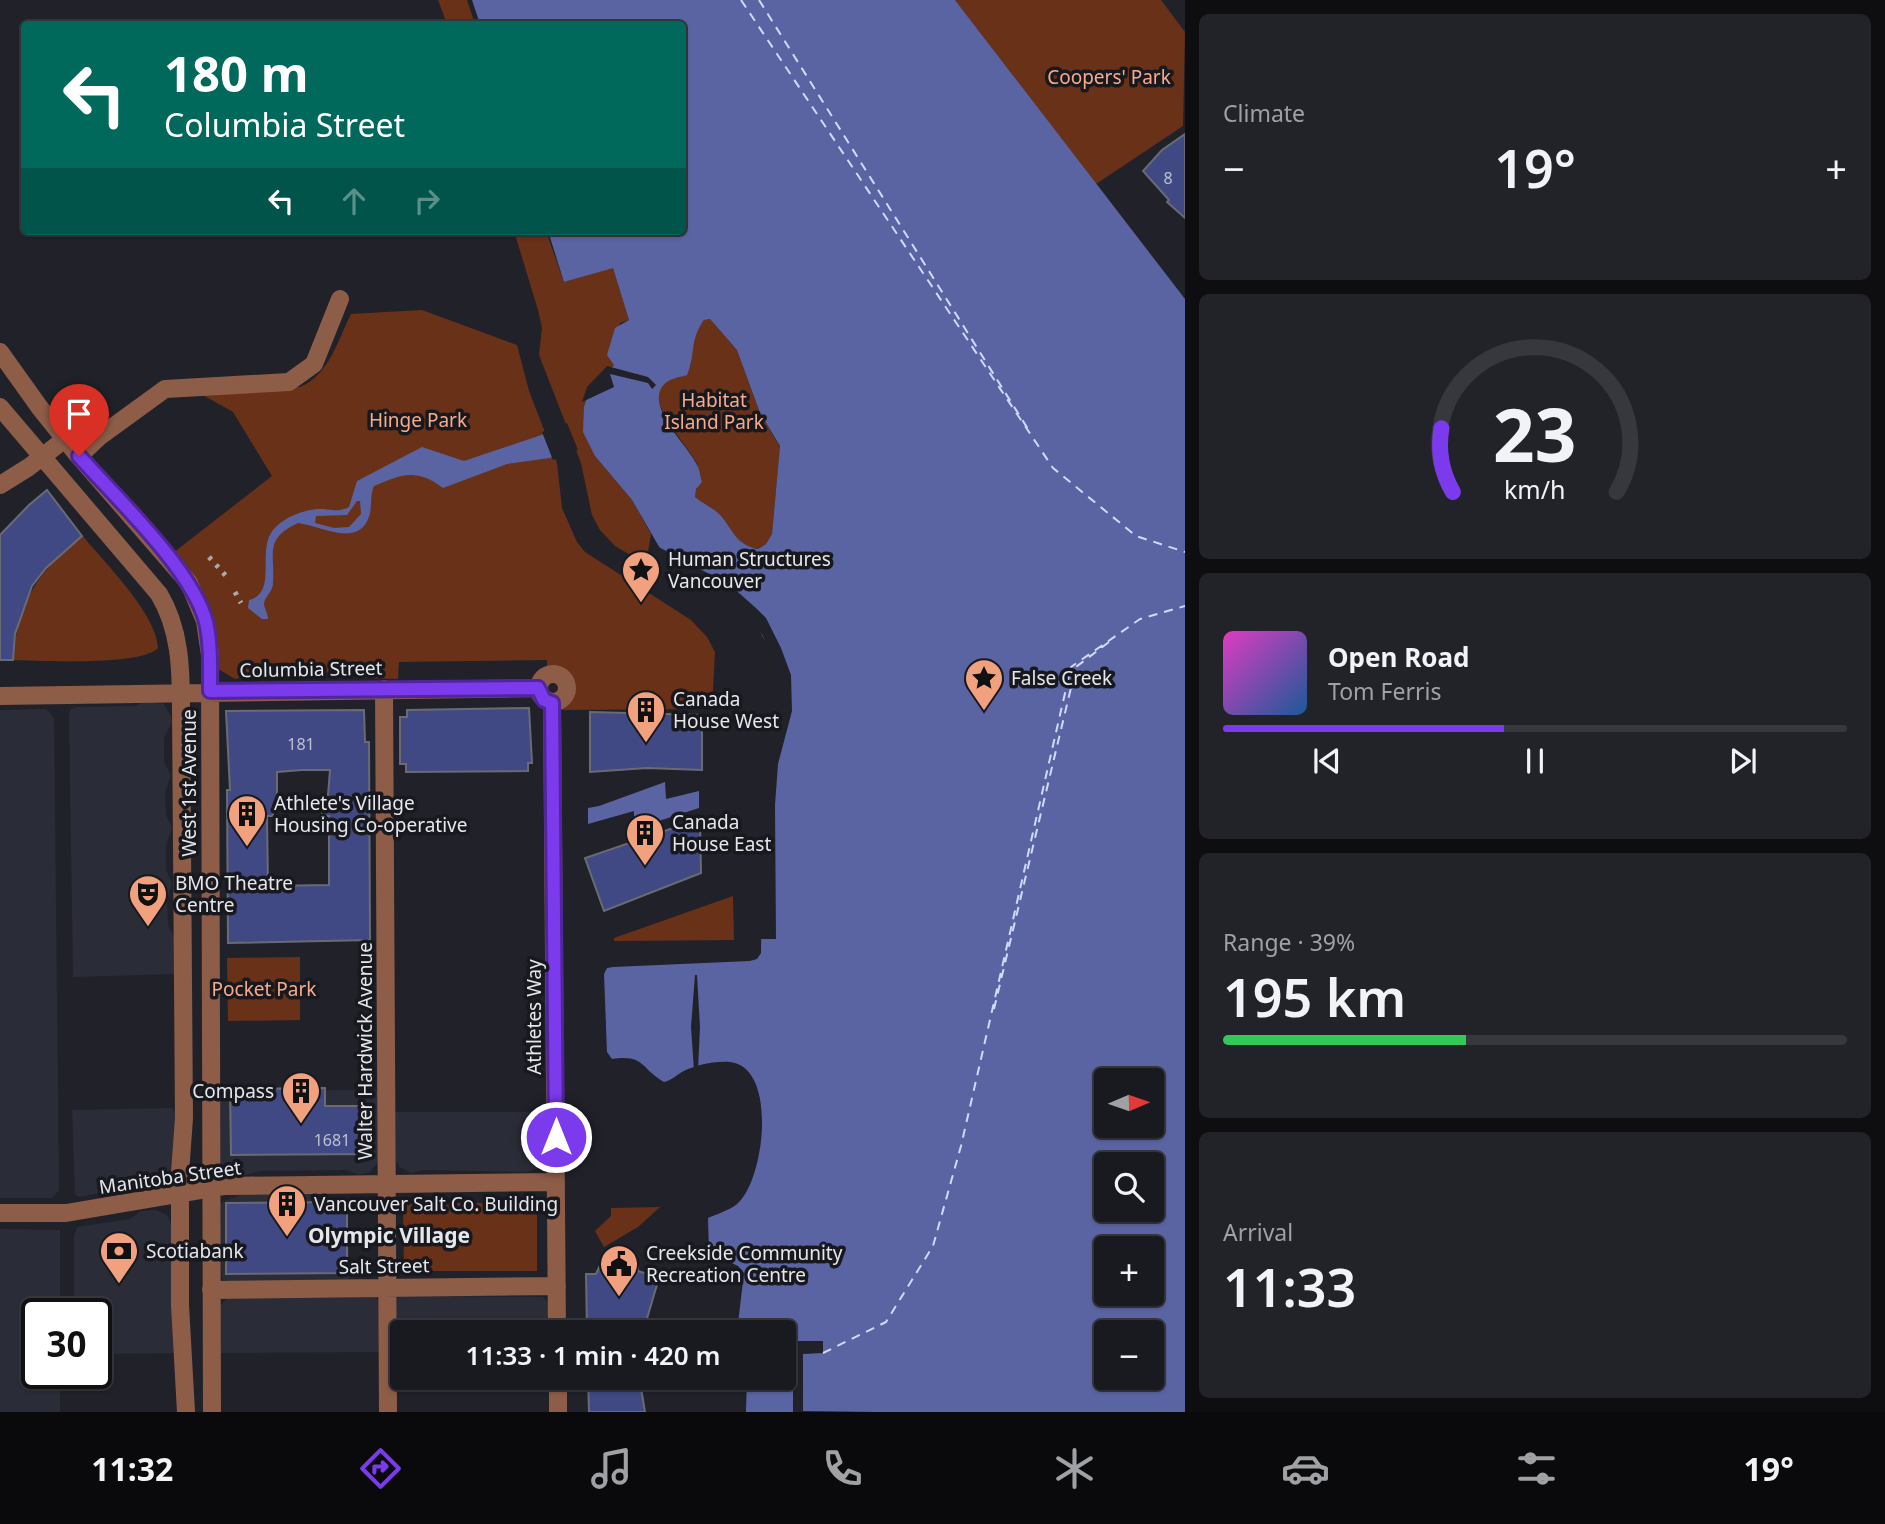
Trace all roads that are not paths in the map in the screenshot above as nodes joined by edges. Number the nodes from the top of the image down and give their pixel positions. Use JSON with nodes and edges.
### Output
{"nodes":[{"id":1,"x":340,"y":299,"type":"dead end"},
{"id":2,"x":0,"y":352,"type":"edge"},
{"id":3,"x":0,"y":407,"type":"edge"},
{"id":4,"x":65,"y":439,"type":"junction"},
{"id":5,"x":79,"y":456,"type":"junction"},
{"id":6,"x":41,"y":458,"type":"junction"},
{"id":7,"x":0,"y":485,"type":"edge"},
{"id":8,"x":538,"y":688,"type":"junction"},
{"id":9,"x":384,"y":690,"type":"junction"},
{"id":10,"x":210,"y":691,"type":"junction"},
{"id":11,"x":181,"y":692,"type":"junction"},
{"id":12,"x":0,"y":696,"type":"edge"},
{"id":13,"x":552,"y":703,"type":"junction"},
{"id":14,"x":556,"y":1182,"type":"junction"},
{"id":15,"x":387,"y":1183,"type":"junction"},
{"id":16,"x":210,"y":1189,"type":"junction"},
{"id":17,"x":180,"y":1195,"type":"junction"},
{"id":18,"x":0,"y":1213,"type":"edge"},
{"id":19,"x":557,"y":1286,"type":"junction"},
{"id":20,"x":387,"y":1287,"type":"junction"},
{"id":21,"x":211,"y":1290,"type":"junction"},
{"id":22,"x":557,"y":1320,"type":"edge"},
{"id":23,"x":558,"y":1390,"type":"edge"},
{"id":24,"x":186,"y":1412,"type":"edge"},
{"id":25,"x":212,"y":1412,"type":"edge"},
{"id":26,"x":388,"y":1412,"type":"edge"},
{"id":27,"x":558,"y":1412,"type":"edge"}],
"edges":[{"from":1,"to":5,"type":"street"},
{"from":2,"to":4,"type":"street","name":"West 1st Avenue"},
{"from":3,"to":6,"type":"street","name":"West 1st Avenue"},
{"from":4,"to":5,"type":"street","name":"West 1st Avenue"},
{"from":4,"to":6,"type":"street"},
{"from":5,"to":10,"type":"street","name":"West 1st Avenue"},
{"from":6,"to":7,"type":"street"},
{"from":6,"to":11,"type":"street","name":"West 1st Avenue"},
{"from":8,"to":9,"type":"street","name":"Columbia Street"},
{"from":8,"to":13,"type":"street"},
{"from":8,"to":13,"type":"street"},
{"from":9,"to":10,"type":"street","name":"Columbia Street"},
{"from":9,"to":15,"type":"street","name":"Walter Hardwick Avenue"},
{"from":10,"to":11,"type":"street","name":"Columbia Street"},
{"from":10,"to":16,"type":"street","name":"West 1st Avenue"},
{"from":11,"to":12,"type":"street","name":"Columbia Street"},
{"from":11,"to":17,"type":"street","name":"West 1st Avenue"},
{"from":13,"to":14,"type":"street","name":"Athletes Way"},
{"from":14,"to":15,"type":"street","name":"Manitoba Street"},
{"from":14,"to":19,"type":"street","name":"Athletes Way"},
{"from":15,"to":16,"type":"street","name":"Manitoba Street"},
{"from":15,"to":20,"type":"street","name":"Walter Hardwick Avenue"},
{"from":16,"to":17,"type":"street","name":"Manitoba Street"},
{"from":16,"to":21,"type":"street","name":"West 1st Avenue"},
{"from":17,"to":18,"type":"street","name":"Manitoba Street"},
{"from":17,"to":24,"type":"street","name":"West 1st Avenue"},
{"from":19,"to":20,"type":"street","name":"Salt Street"},
{"from":19,"to":22,"type":"street","name":"Athletes Way"},
{"from":20,"to":21,"type":"street","name":"Salt Street"},
{"from":20,"to":26,"type":"street","name":"Walter Hardwick Avenue"},
{"from":21,"to":25,"type":"street","name":"West 1st Avenue"},
{"from":23,"to":27,"type":"street"}]}
